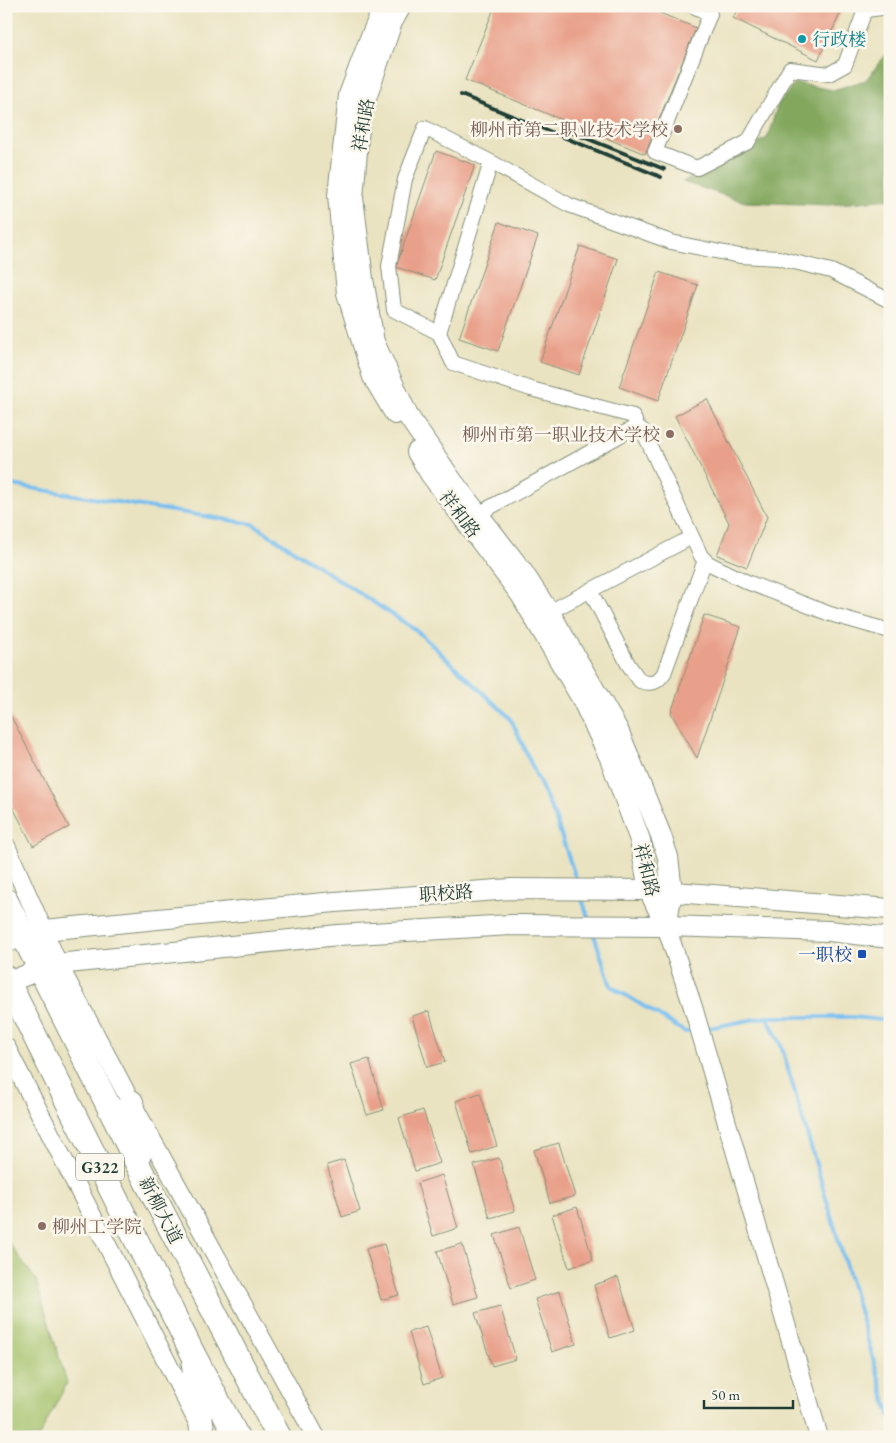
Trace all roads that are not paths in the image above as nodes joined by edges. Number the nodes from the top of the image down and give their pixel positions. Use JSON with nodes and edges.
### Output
{"nodes":[{"id":1,"x":384,"y":6,"type":"edge"},
{"id":2,"x":401,"y":6,"type":"edge"},
{"id":3,"x":693,"y":6,"type":"edge"},
{"id":4,"x":890,"y":7,"type":"edge"},
{"id":5,"x":711,"y":10,"type":"edge"},
{"id":6,"x":491,"y":162,"type":"junction"},
{"id":7,"x":890,"y":301,"type":"edge"},
{"id":8,"x":439,"y":332,"type":"junction"},
{"id":9,"x":637,"y":426,"type":"junction"},
{"id":10,"x":478,"y":514,"type":"junction"},
{"id":11,"x":692,"y":536,"type":"junction"},
{"id":12,"x":705,"y":560,"type":"junction"},
{"id":13,"x":590,"y":590,"type":"junction"},
{"id":14,"x":549,"y":612,"type":"junction"},
{"id":15,"x":890,"y":631,"type":"edge"},
{"id":16,"x":6,"y":846,"type":"edge"},
{"id":17,"x":648,"y":890,"type":"junction"},
{"id":18,"x":672,"y":892,"type":"junction"},
{"id":19,"x":6,"y":900,"type":"edge"},
{"id":20,"x":890,"y":909,"type":"edge"},
{"id":21,"x":666,"y":926,"type":"junction"},
{"id":22,"x":25,"y":936,"type":"edge"},
{"id":23,"x":890,"y":938,"type":"edge"},
{"id":24,"x":49,"y":967,"type":"junction"},
{"id":25,"x":8,"y":980,"type":"edge"},
{"id":26,"x":6,"y":1047,"type":"edge"},
{"id":27,"x":131,"y":1102,"type":"junction"},
{"id":28,"x":145,"y":1179,"type":"junction"},
{"id":29,"x":192,"y":1352,"type":"junction"},
{"id":30,"x":204,"y":1433,"type":"edge"},
{"id":31,"x":237,"y":1437,"type":"edge"},
{"id":32,"x":279,"y":1437,"type":"edge"},
{"id":33,"x":316,"y":1437,"type":"edge"},
{"id":34,"x":819,"y":1437,"type":"edge"}],
"edges":[{"from":1,"to":17,"type":"main road","name":"祥和路"},
{"from":2,"to":10,"type":"main road","name":"祥和路"},
{"from":3,"to":5,"type":"street"},
{"from":4,"to":5,"type":"street"},
{"from":6,"to":7,"type":"street"},
{"from":6,"to":8,"type":"street"},
{"from":6,"to":8,"type":"street"},
{"from":8,"to":9,"type":"street"},
{"from":9,"to":10,"type":"street"},
{"from":9,"to":11,"type":"street"},
{"from":10,"to":14,"type":"main road","name":"祥和路"},
{"from":11,"to":12,"type":"street"},
{"from":11,"to":13,"type":"street"},
{"from":12,"to":13,"type":"street"},
{"from":12,"to":15,"type":"street"},
{"from":13,"to":14,"type":"street"},
{"from":14,"to":18,"type":"main road","name":"祥和路"},
{"from":16,"to":22,"type":"street"},
{"from":17,"to":18,"type":"main road","name":"职校路"},
{"from":17,"to":21,"type":"main road","name":"祥和路"},
{"from":17,"to":22,"type":"main road","name":"职校路"},
{"from":18,"to":20,"type":"main road","name":"职校路"},
{"from":18,"to":21,"type":"main road","name":"祥和路"},
{"from":19,"to":22,"type":"highway","name":"新柳大道","number":"G322"},
{"from":21,"to":23,"type":"main road","name":"职校路"},
{"from":21,"to":24,"type":"main road","name":"职校路"},
{"from":21,"to":34,"type":"street"},
{"from":22,"to":24,"type":"highway","name":"新柳大道","number":"G322"},
{"from":24,"to":25,"type":"main road","name":"职校路"},
{"from":24,"to":27,"type":"street"},
{"from":24,"to":28,"type":"highway","name":"新柳大道","number":"G322"},
{"from":25,"to":29,"type":"highway","name":"新柳大道","number":"G322"},
{"from":26,"to":30,"type":"street"},
{"from":27,"to":28,"type":"highway"},
{"from":27,"to":33,"type":"street"},
{"from":28,"to":32,"type":"highway","name":"新柳大道","number":"G322"},
{"from":29,"to":30,"type":"highway"},
{"from":29,"to":31,"type":"highway","name":"新柳大道","number":"G322"}]}
